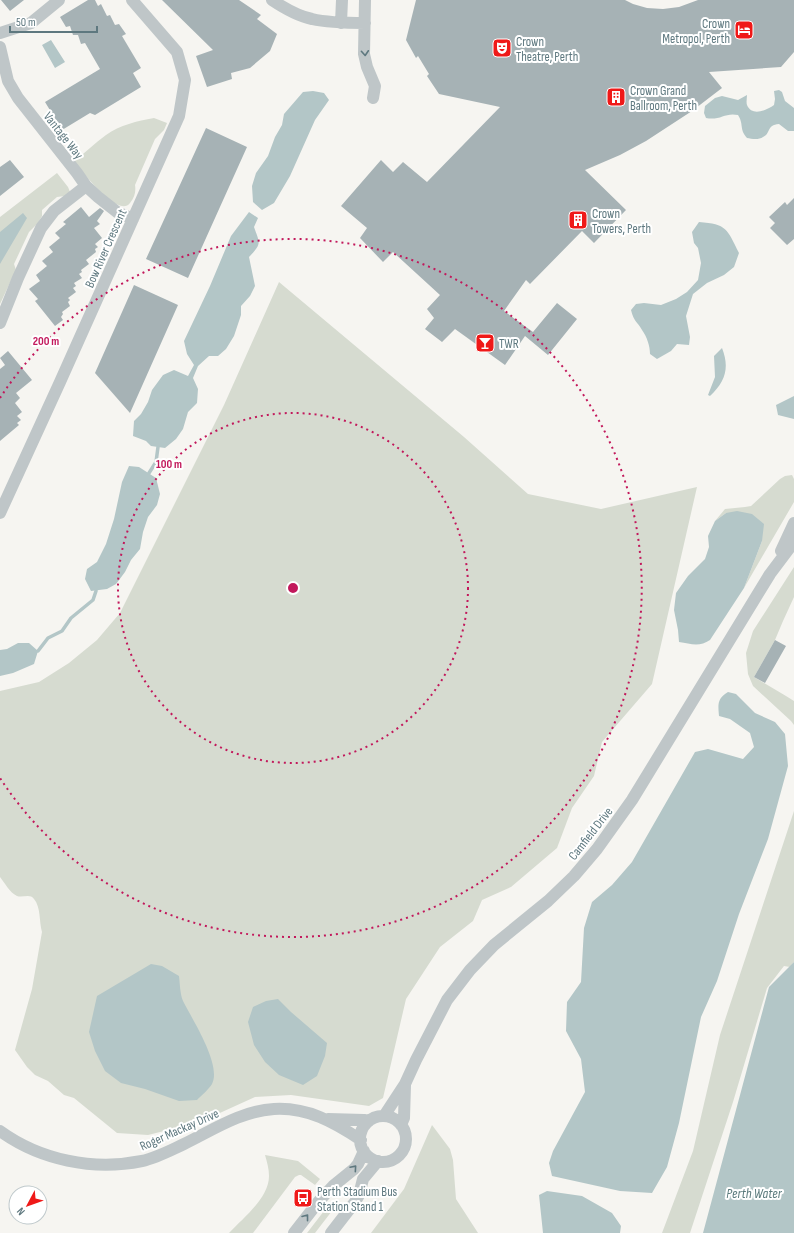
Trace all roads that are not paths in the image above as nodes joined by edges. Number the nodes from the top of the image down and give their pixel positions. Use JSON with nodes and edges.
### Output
{"nodes":[{"id":1,"x":59,"y":0,"type":"edge"},
{"id":2,"x":132,"y":0,"type":"edge"},
{"id":3,"x":272,"y":0,"type":"edge"},
{"id":4,"x":342,"y":0,"type":"edge"},
{"id":5,"x":365,"y":0,"type":"edge"},
{"id":6,"x":341,"y":22,"type":"junction"},
{"id":7,"x":365,"y":23,"type":"junction"},
{"id":8,"x":0,"y":33,"type":"edge"},
{"id":9,"x":0,"y":47,"type":"edge"},
{"id":10,"x":373,"y":98,"type":"dead end"},
{"id":11,"x":86,"y":186,"type":"junction"},
{"id":12,"x":133,"y":219,"type":"junction"},
{"id":13,"x":0,"y":322,"type":"edge"},
{"id":14,"x":0,"y":513,"type":"edge"},
{"id":15,"x":794,"y":523,"type":"edge"},
{"id":16,"x":794,"y":542,"type":"edge"},
{"id":17,"x":770,"y":574,"type":"junction"},
{"id":18,"x":405,"y":1084,"type":"junction"},
{"id":19,"x":384,"y":1116,"type":"junction"},
{"id":20,"x":325,"y":1119,"type":"junction"},
{"id":21,"x":369,"y":1121,"type":"junction"},
{"id":22,"x":401,"y":1125,"type":"junction"},
{"id":23,"x":0,"y":1131,"type":"edge"},
{"id":24,"x":362,"y":1145,"type":"junction"},
{"id":25,"x":378,"y":1161,"type":"junction"},
{"id":26,"x":294,"y":1233,"type":"edge"},
{"id":27,"x":331,"y":1233,"type":"edge"}],
"edges":[{"from":1,"to":8,"type":"street"},
{"from":2,"to":12,"type":"street","name":"Bow River Crescent"},
{"from":3,"to":6,"type":"street"},
{"from":4,"to":6,"type":"street"},
{"from":5,"to":7,"type":"street"},
{"from":6,"to":7,"type":"street"},
{"from":7,"to":10,"type":"street","one_way":true},
{"from":9,"to":11,"type":"street","name":"Vantage Way"},
{"from":11,"to":12,"type":"street","name":"Vantage Way"},
{"from":11,"to":13,"type":"street"},
{"from":12,"to":14,"type":"street","name":"Bow River Crescent"},
{"from":15,"to":17,"type":"street","name":"Camfield Drive"},
{"from":16,"to":17,"type":"street","name":"Camfield Drive"},
{"from":17,"to":18,"type":"street","name":"Camfield Drive"},
{"from":18,"to":19,"type":"street"},
{"from":18,"to":22,"type":"street"},
{"from":19,"to":21,"type":"street"},
{"from":19,"to":22,"type":"street"},
{"from":20,"to":21,"type":"street"},
{"from":20,"to":23,"type":"street","name":"Roger Mackay Drive"},
{"from":20,"to":24,"type":"street"},
{"from":21,"to":24,"type":"street"},
{"from":22,"to":25,"type":"street"},
{"from":24,"to":25,"type":"street"},
{"from":26,"to":24,"type":"street","one_way":true},
{"from":25,"to":27,"type":"street"}]}
